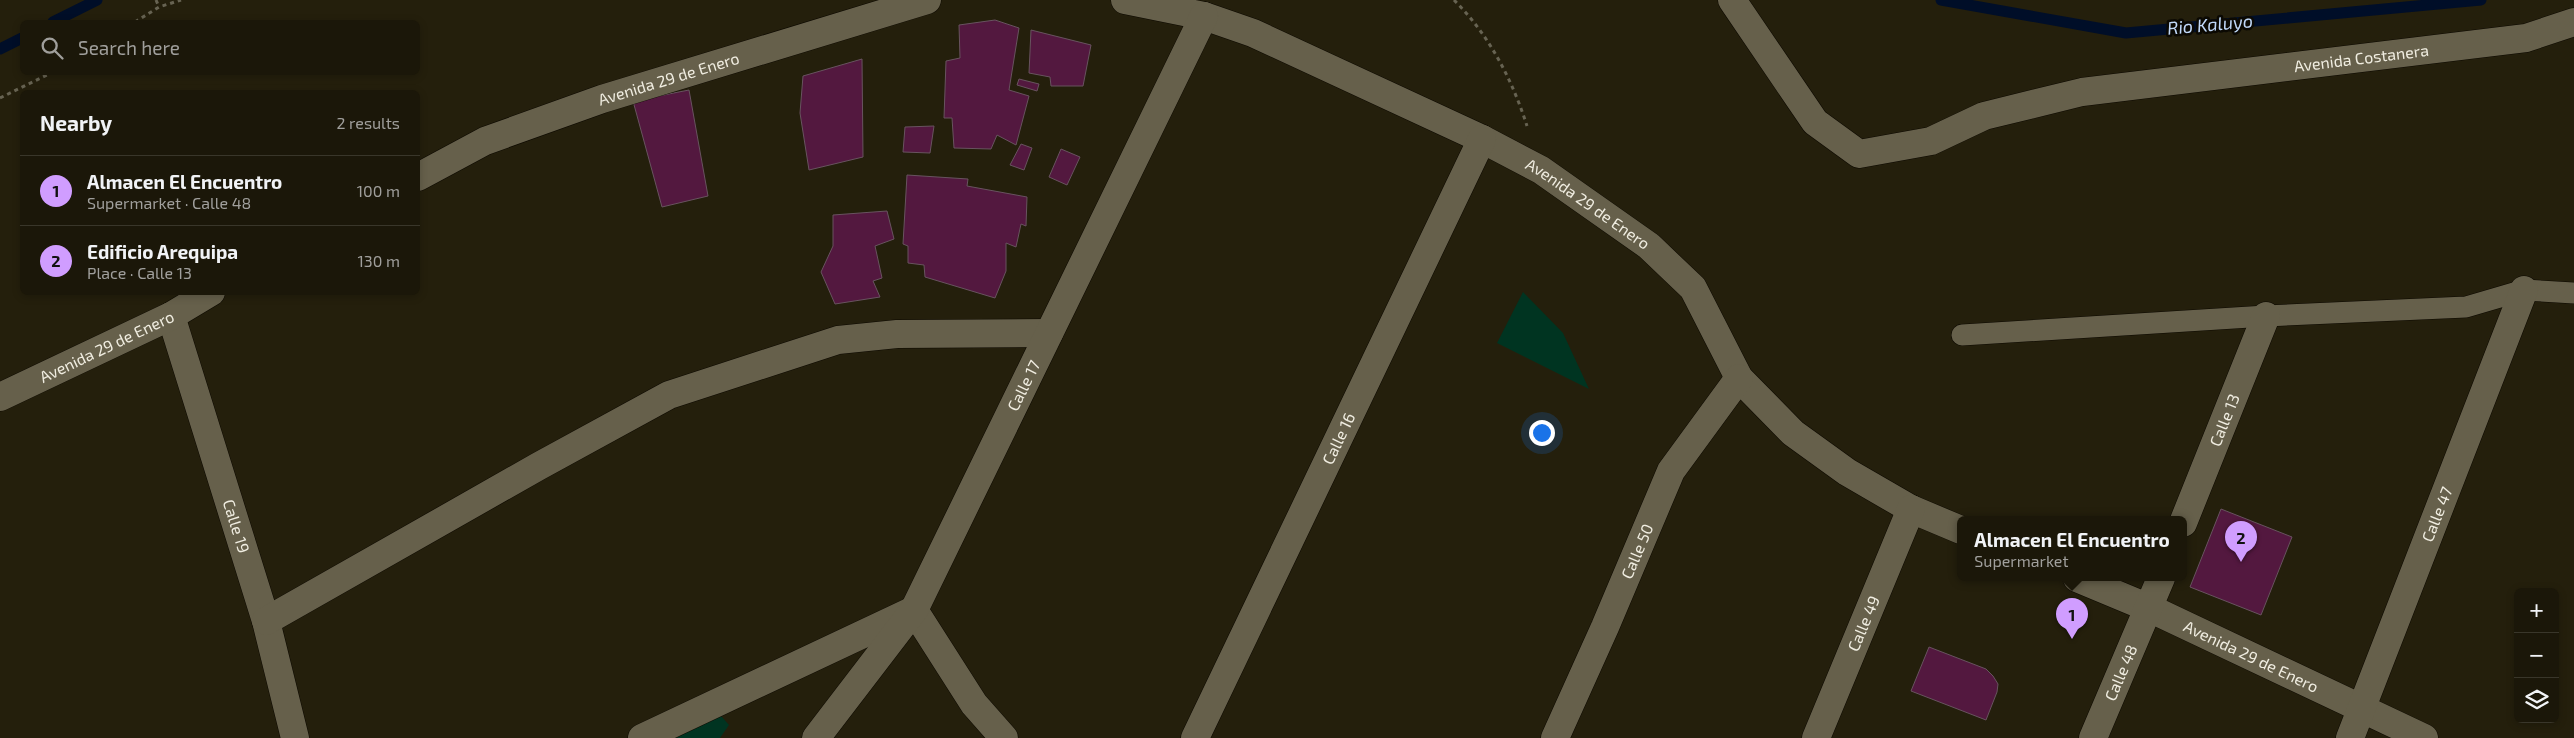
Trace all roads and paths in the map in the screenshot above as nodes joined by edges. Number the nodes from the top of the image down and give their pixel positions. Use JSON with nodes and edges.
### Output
{"nodes":[{"id":1,"x":156,"y":0,"type":"edge"},
{"id":2,"x":181,"y":0,"type":"edge"},
{"id":3,"x":927,"y":0,"type":"edge"},
{"id":4,"x":1125,"y":0,"type":"edge"},
{"id":5,"x":1454,"y":0,"type":"edge"},
{"id":6,"x":1732,"y":0,"type":"edge"},
{"id":7,"x":159,"y":7,"type":"junction"},
{"id":8,"x":1204,"y":16,"type":"junction"},
{"id":9,"x":138,"y":20,"type":"edge"},
{"id":10,"x":2574,"y":22,"type":"edge"},
{"id":11,"x":47,"y":75,"type":"edge"},
{"id":12,"x":0,"y":98,"type":"edge"},
{"id":13,"x":1482,"y":139,"type":"junction"},
{"id":14,"x":1541,"y":170,"type":"junction"},
{"id":15,"x":420,"y":177,"type":"edge"},
{"id":16,"x":2524,"y":290,"type":"junction"},
{"id":17,"x":2574,"y":294,"type":"edge"},
{"id":18,"x":206,"y":295,"type":"edge"},
{"id":19,"x":171,"y":316,"type":"junction"},
{"id":20,"x":2266,"y":316,"type":"junction"},
{"id":21,"x":1050,"y":333,"type":"junction"},
{"id":22,"x":1962,"y":335,"type":"dead end"},
{"id":23,"x":1739,"y":378,"type":"junction"},
{"id":24,"x":0,"y":397,"type":"edge"},
{"id":25,"x":1910,"y":509,"type":"junction"},
{"id":26,"x":2186,"y":516,"type":"edge"},
{"id":27,"x":1957,"y":528,"type":"edge"},
{"id":28,"x":2084,"y":581,"type":"edge"},
{"id":29,"x":2160,"y":581,"type":"edge"},
{"id":30,"x":2150,"y":608,"type":"junction"},
{"id":31,"x":914,"y":610,"type":"junction"},
{"id":32,"x":266,"y":621,"type":"junction"},
{"id":33,"x":2362,"y":710,"type":"junction"},
{"id":34,"x":295,"y":738,"type":"edge"},
{"id":35,"x":642,"y":738,"type":"edge"},
{"id":36,"x":816,"y":738,"type":"edge"},
{"id":37,"x":1004,"y":738,"type":"edge"},
{"id":38,"x":1194,"y":738,"type":"edge"},
{"id":39,"x":1555,"y":738,"type":"edge"},
{"id":40,"x":1816,"y":738,"type":"edge"},
{"id":41,"x":2094,"y":738,"type":"edge"},
{"id":42,"x":2350,"y":738,"type":"edge"},
{"id":43,"x":2424,"y":738,"type":"edge"}],
"edges":[{"from":1,"to":7,"type":"path"},
{"from":2,"to":7,"type":"path"},
{"from":3,"to":15,"type":"street","name":"Avenida 29 de Enero"},
{"from":4,"to":8,"type":"street","name":"Avenida 29 de Enero"},
{"from":5,"to":14,"type":"path"},
{"from":6,"to":10,"type":"street","name":"Avenida Costanera"},
{"from":7,"to":9,"type":"path"},
{"from":8,"to":13,"type":"street","name":"Avenida 29 de Enero"},
{"from":8,"to":21,"type":"street","name":"Calle 17"},
{"from":11,"to":12,"type":"path"},
{"from":13,"to":14,"type":"street","name":"Avenida 29 de Enero"},
{"from":13,"to":38,"type":"street","name":"Calle 16"},
{"from":14,"to":23,"type":"street","name":"Avenida 29 de Enero"},
{"from":16,"to":17,"type":"lane"},
{"from":16,"to":20,"type":"lane"},
{"from":16,"to":33,"type":"street","name":"Calle 47"},
{"from":18,"to":19,"type":"street","name":"Avenida 29 de Enero"},
{"from":19,"to":24,"type":"street","name":"Avenida 29 de Enero"},
{"from":19,"to":32,"type":"street","name":"Calle 19"},
{"from":20,"to":22,"type":"lane"},
{"from":20,"to":26,"type":"street","name":"Calle 13"},
{"from":21,"to":31,"type":"street","name":"Calle 17"},
{"from":21,"to":32,"type":"street"},
{"from":23,"to":25,"type":"street","name":"Avenida 29 de Enero"},
{"from":23,"to":39,"type":"street","name":"Calle 50"},
{"from":25,"to":27,"type":"street","name":"Avenida 29 de Enero"},
{"from":25,"to":40,"type":"street","name":"Calle 49"},
{"from":28,"to":30,"type":"street","name":"Avenida 29 de Enero"},
{"from":29,"to":30,"type":"street"},
{"from":30,"to":33,"type":"street","name":"Avenida 29 de Enero"},
{"from":30,"to":41,"type":"street","name":"Calle 48"},
{"from":31,"to":35,"type":"street"},
{"from":31,"to":36,"type":"street","name":"Calle 17"},
{"from":31,"to":37,"type":"street"},
{"from":32,"to":34,"type":"street","name":"Calle 19"},
{"from":33,"to":42,"type":"street","name":"Calle 47"},
{"from":33,"to":43,"type":"street","name":"Avenida 29 de Enero"}]}
